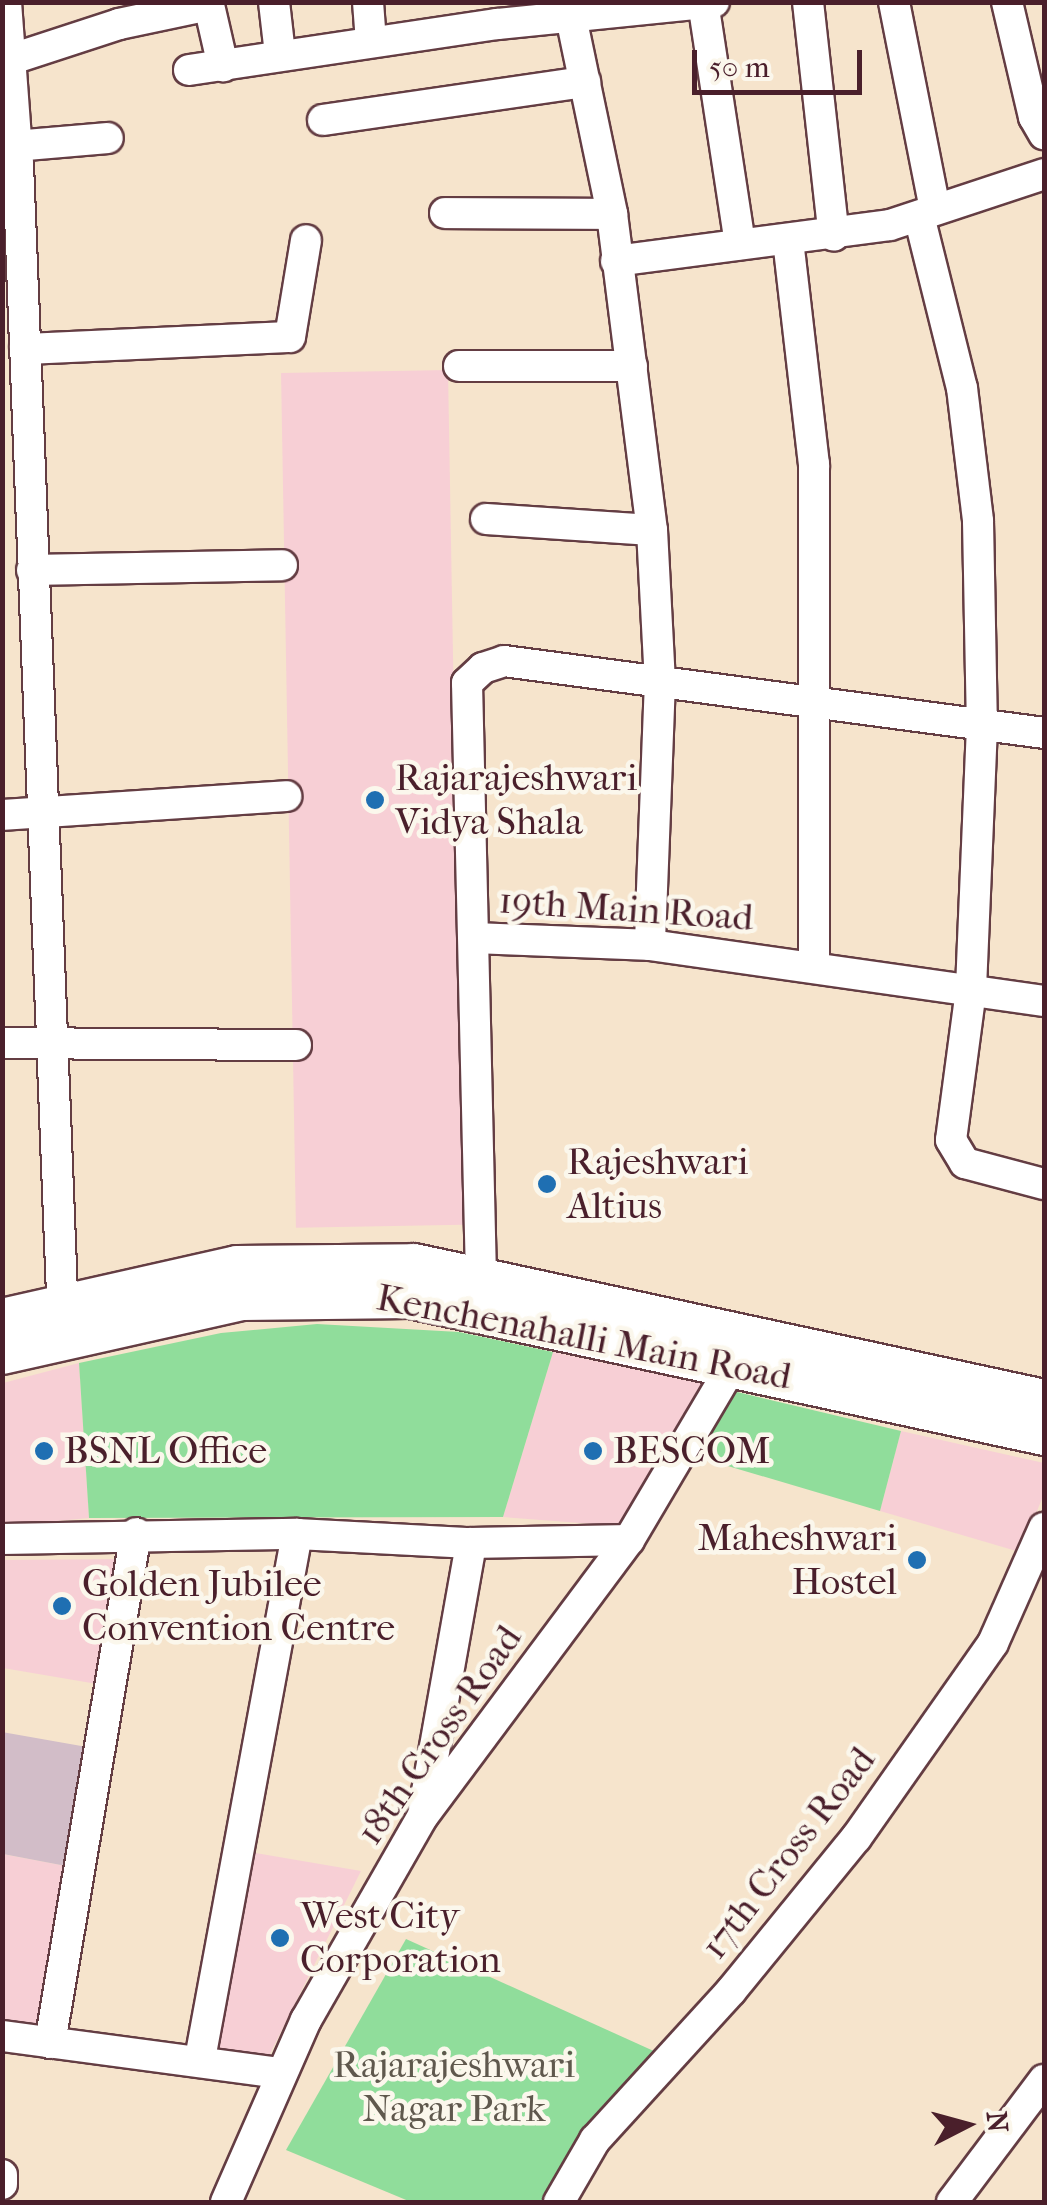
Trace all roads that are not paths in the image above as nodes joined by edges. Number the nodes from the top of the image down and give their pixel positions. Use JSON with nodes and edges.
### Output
{"nodes":[{"id":1,"x":6,"y":2,"type":"edge"},
{"id":2,"x":274,"y":2,"type":"edge"},
{"id":3,"x":368,"y":2,"type":"edge"},
{"id":4,"x":808,"y":2,"type":"edge"},
{"id":5,"x":894,"y":2,"type":"edge"},
{"id":6,"x":1008,"y":2,"type":"edge"},
{"id":7,"x":707,"y":3,"type":"edge"},
{"id":8,"x":183,"y":5,"type":"edge"},
{"id":9,"x":496,"y":14,"type":"edge"},
{"id":10,"x":571,"y":17,"type":"junction"},
{"id":11,"x":371,"y":42,"type":"junction"},
{"id":12,"x":280,"y":54,"type":"junction"},
{"id":13,"x":9,"y":60,"type":"junction"},
{"id":14,"x":222,"y":66,"type":"junction"},
{"id":15,"x":189,"y":70,"type":"dead end"},
{"id":16,"x":585,"y":82,"type":"junction"},
{"id":17,"x":323,"y":120,"type":"dead end"},
{"id":18,"x":1044,"y":134,"type":"edge"},
{"id":19,"x":108,"y":138,"type":"dead end"},
{"id":20,"x":12,"y":158,"type":"edge"},
{"id":21,"x":1044,"y":174,"type":"edge"},
{"id":22,"x":446,"y":213,"type":"dead end"},
{"id":23,"x":927,"y":213,"type":"junction"},
{"id":24,"x":612,"y":214,"type":"junction"},
{"id":25,"x":834,"y":236,"type":"junction"},
{"id":26,"x":306,"y":240,"type":"dead end"},
{"id":27,"x":788,"y":240,"type":"junction"},
{"id":28,"x":740,"y":244,"type":"junction"},
{"id":29,"x":616,"y":261,"type":"junction"},
{"id":30,"x":25,"y":349,"type":"junction"},
{"id":31,"x":459,"y":366,"type":"dead end"},
{"id":32,"x":632,"y":366,"type":"junction"},
{"id":33,"x":486,"y":519,"type":"dead end"},
{"id":34,"x":652,"y":530,"type":"junction"},
{"id":35,"x":282,"y":565,"type":"dead end"},
{"id":36,"x":32,"y":570,"type":"junction"},
{"id":37,"x":660,"y":681,"type":"junction"},
{"id":38,"x":816,"y":702,"type":"junction"},
{"id":39,"x":982,"y":726,"type":"junction"},
{"id":40,"x":1044,"y":733,"type":"edge"},
{"id":41,"x":286,"y":796,"type":"dead end"},
{"id":42,"x":2,"y":815,"type":"edge"},
{"id":43,"x":41,"y":815,"type":"junction"},
{"id":44,"x":476,"y":938,"type":"junction"},
{"id":45,"x":650,"y":945,"type":"junction"},
{"id":46,"x":814,"y":966,"type":"junction"},
{"id":47,"x":972,"y":990,"type":"junction"},
{"id":48,"x":1044,"y":1001,"type":"edge"},
{"id":49,"x":49,"y":1042,"type":"junction"},
{"id":50,"x":2,"y":1043,"type":"edge"},
{"id":51,"x":296,"y":1045,"type":"dead end"},
{"id":52,"x":1044,"y":1184,"type":"edge"},
{"id":53,"x":481,"y":1276,"type":"junction"},
{"id":54,"x":2,"y":1319,"type":"edge"},
{"id":55,"x":63,"y":1323,"type":"junction"},
{"id":56,"x":742,"y":1348,"type":"junction"},
{"id":57,"x":2,"y":1354,"type":"edge"},
{"id":58,"x":1044,"y":1400,"type":"edge"},
{"id":59,"x":1044,"y":1435,"type":"edge"},
{"id":60,"x":1044,"y":1528,"type":"edge"},
{"id":61,"x":136,"y":1533,"type":"junction"},
{"id":62,"x":297,"y":1534,"type":"junction"},
{"id":63,"x":2,"y":1539,"type":"edge"},
{"id":64,"x":629,"y":1540,"type":"junction"},
{"id":65,"x":471,"y":1543,"type":"junction"},
{"id":66,"x":423,"y":1816,"type":"junction"},
{"id":67,"x":2,"y":2036,"type":"edge"},
{"id":68,"x":50,"y":2044,"type":"junction"},
{"id":69,"x":200,"y":2059,"type":"junction"},
{"id":70,"x":279,"y":2073,"type":"junction"},
{"id":71,"x":1044,"y":2080,"type":"edge"},
{"id":72,"x":2,"y":2174,"type":"edge"},
{"id":73,"x":2,"y":2184,"type":"edge"},
{"id":74,"x":226,"y":2202,"type":"edge"},
{"id":75,"x":560,"y":2202,"type":"edge"},
{"id":76,"x":952,"y":2202,"type":"edge"}],
"edges":[{"from":1,"to":13,"type":"street"},
{"from":2,"to":12,"type":"street"},
{"from":3,"to":11,"type":"street"},
{"from":4,"to":25,"type":"street"},
{"from":5,"to":23,"type":"street"},
{"from":6,"to":18,"type":"street"},
{"from":7,"to":10,"type":"street"},
{"from":7,"to":28,"type":"street"},
{"from":8,"to":13,"type":"street"},
{"from":8,"to":14,"type":"street"},
{"from":9,"to":10,"type":"street"},
{"from":9,"to":11,"type":"street"},
{"from":10,"to":16,"type":"street"},
{"from":11,"to":12,"type":"street"},
{"from":12,"to":14,"type":"street"},
{"from":13,"to":20,"type":"street"},
{"from":14,"to":15,"type":"street"},
{"from":16,"to":17,"type":"street"},
{"from":16,"to":24,"type":"street"},
{"from":19,"to":20,"type":"street"},
{"from":20,"to":30,"type":"street"},
{"from":21,"to":23,"type":"street"},
{"from":22,"to":24,"type":"street"},
{"from":23,"to":25,"type":"street"},
{"from":23,"to":39,"type":"street"},
{"from":24,"to":29,"type":"street"},
{"from":25,"to":27,"type":"street"},
{"from":26,"to":30,"type":"street"},
{"from":27,"to":28,"type":"street"},
{"from":27,"to":38,"type":"street"},
{"from":28,"to":29,"type":"street"},
{"from":29,"to":32,"type":"street"},
{"from":30,"to":36,"type":"street"},
{"from":31,"to":32,"type":"street"},
{"from":32,"to":34,"type":"street"},
{"from":33,"to":34,"type":"street"},
{"from":34,"to":37,"type":"street"},
{"from":35,"to":36,"type":"street"},
{"from":36,"to":43,"type":"street"},
{"from":37,"to":38,"type":"street"},
{"from":37,"to":44,"type":"street"},
{"from":37,"to":45,"type":"street"},
{"from":38,"to":39,"type":"street"},
{"from":38,"to":46,"type":"street"},
{"from":39,"to":40,"type":"street"},
{"from":39,"to":47,"type":"street"},
{"from":41,"to":43,"type":"street"},
{"from":42,"to":43,"type":"street"},
{"from":43,"to":49,"type":"street"},
{"from":44,"to":45,"type":"street","name":"19th Main Road"},
{"from":44,"to":53,"type":"street","name":"19th Main Road"},
{"from":45,"to":46,"type":"street","name":"19th Main Road"},
{"from":46,"to":47,"type":"street","name":"19th Main Road"},
{"from":47,"to":48,"type":"street","name":"19th Main Road"},
{"from":47,"to":52,"type":"street"},
{"from":49,"to":50,"type":"street"},
{"from":49,"to":51,"type":"street"},
{"from":49,"to":55,"type":"street"},
{"from":53,"to":55,"type":"main road","name":"Kenchenahalli Main Road"},
{"from":53,"to":56,"type":"main road","name":"Kenchenahalli Main Road"},
{"from":54,"to":55,"type":"main road","name":"Kenchenahalli Main Road"},
{"from":55,"to":56,"type":"main road","name":"Kenchenahalli Main Road"},
{"from":55,"to":57,"type":"main road","name":"Kenchenahalli Main Road"},
{"from":56,"to":58,"type":"main road","name":"Kenchenahalli Main Road"},
{"from":56,"to":59,"type":"main road","name":"Kenchenahalli Main Road"},
{"from":56,"to":64,"type":"street","name":"18th Cross Road"},
{"from":60,"to":75,"type":"street","name":"17th Cross Road"},
{"from":61,"to":62,"type":"street"},
{"from":61,"to":63,"type":"street"},
{"from":61,"to":68,"type":"street"},
{"from":62,"to":65,"type":"street"},
{"from":62,"to":69,"type":"street"},
{"from":64,"to":65,"type":"street"},
{"from":64,"to":66,"type":"street","name":"18th Cross Road"},
{"from":65,"to":66,"type":"street"},
{"from":66,"to":70,"type":"street","name":"18th Cross Road"},
{"from":67,"to":68,"type":"street"},
{"from":68,"to":69,"type":"street"},
{"from":69,"to":70,"type":"street"},
{"from":70,"to":74,"type":"street","name":"18th Cross Road"},
{"from":71,"to":76,"type":"street"},
{"from":72,"to":73,"type":"street"}]}
